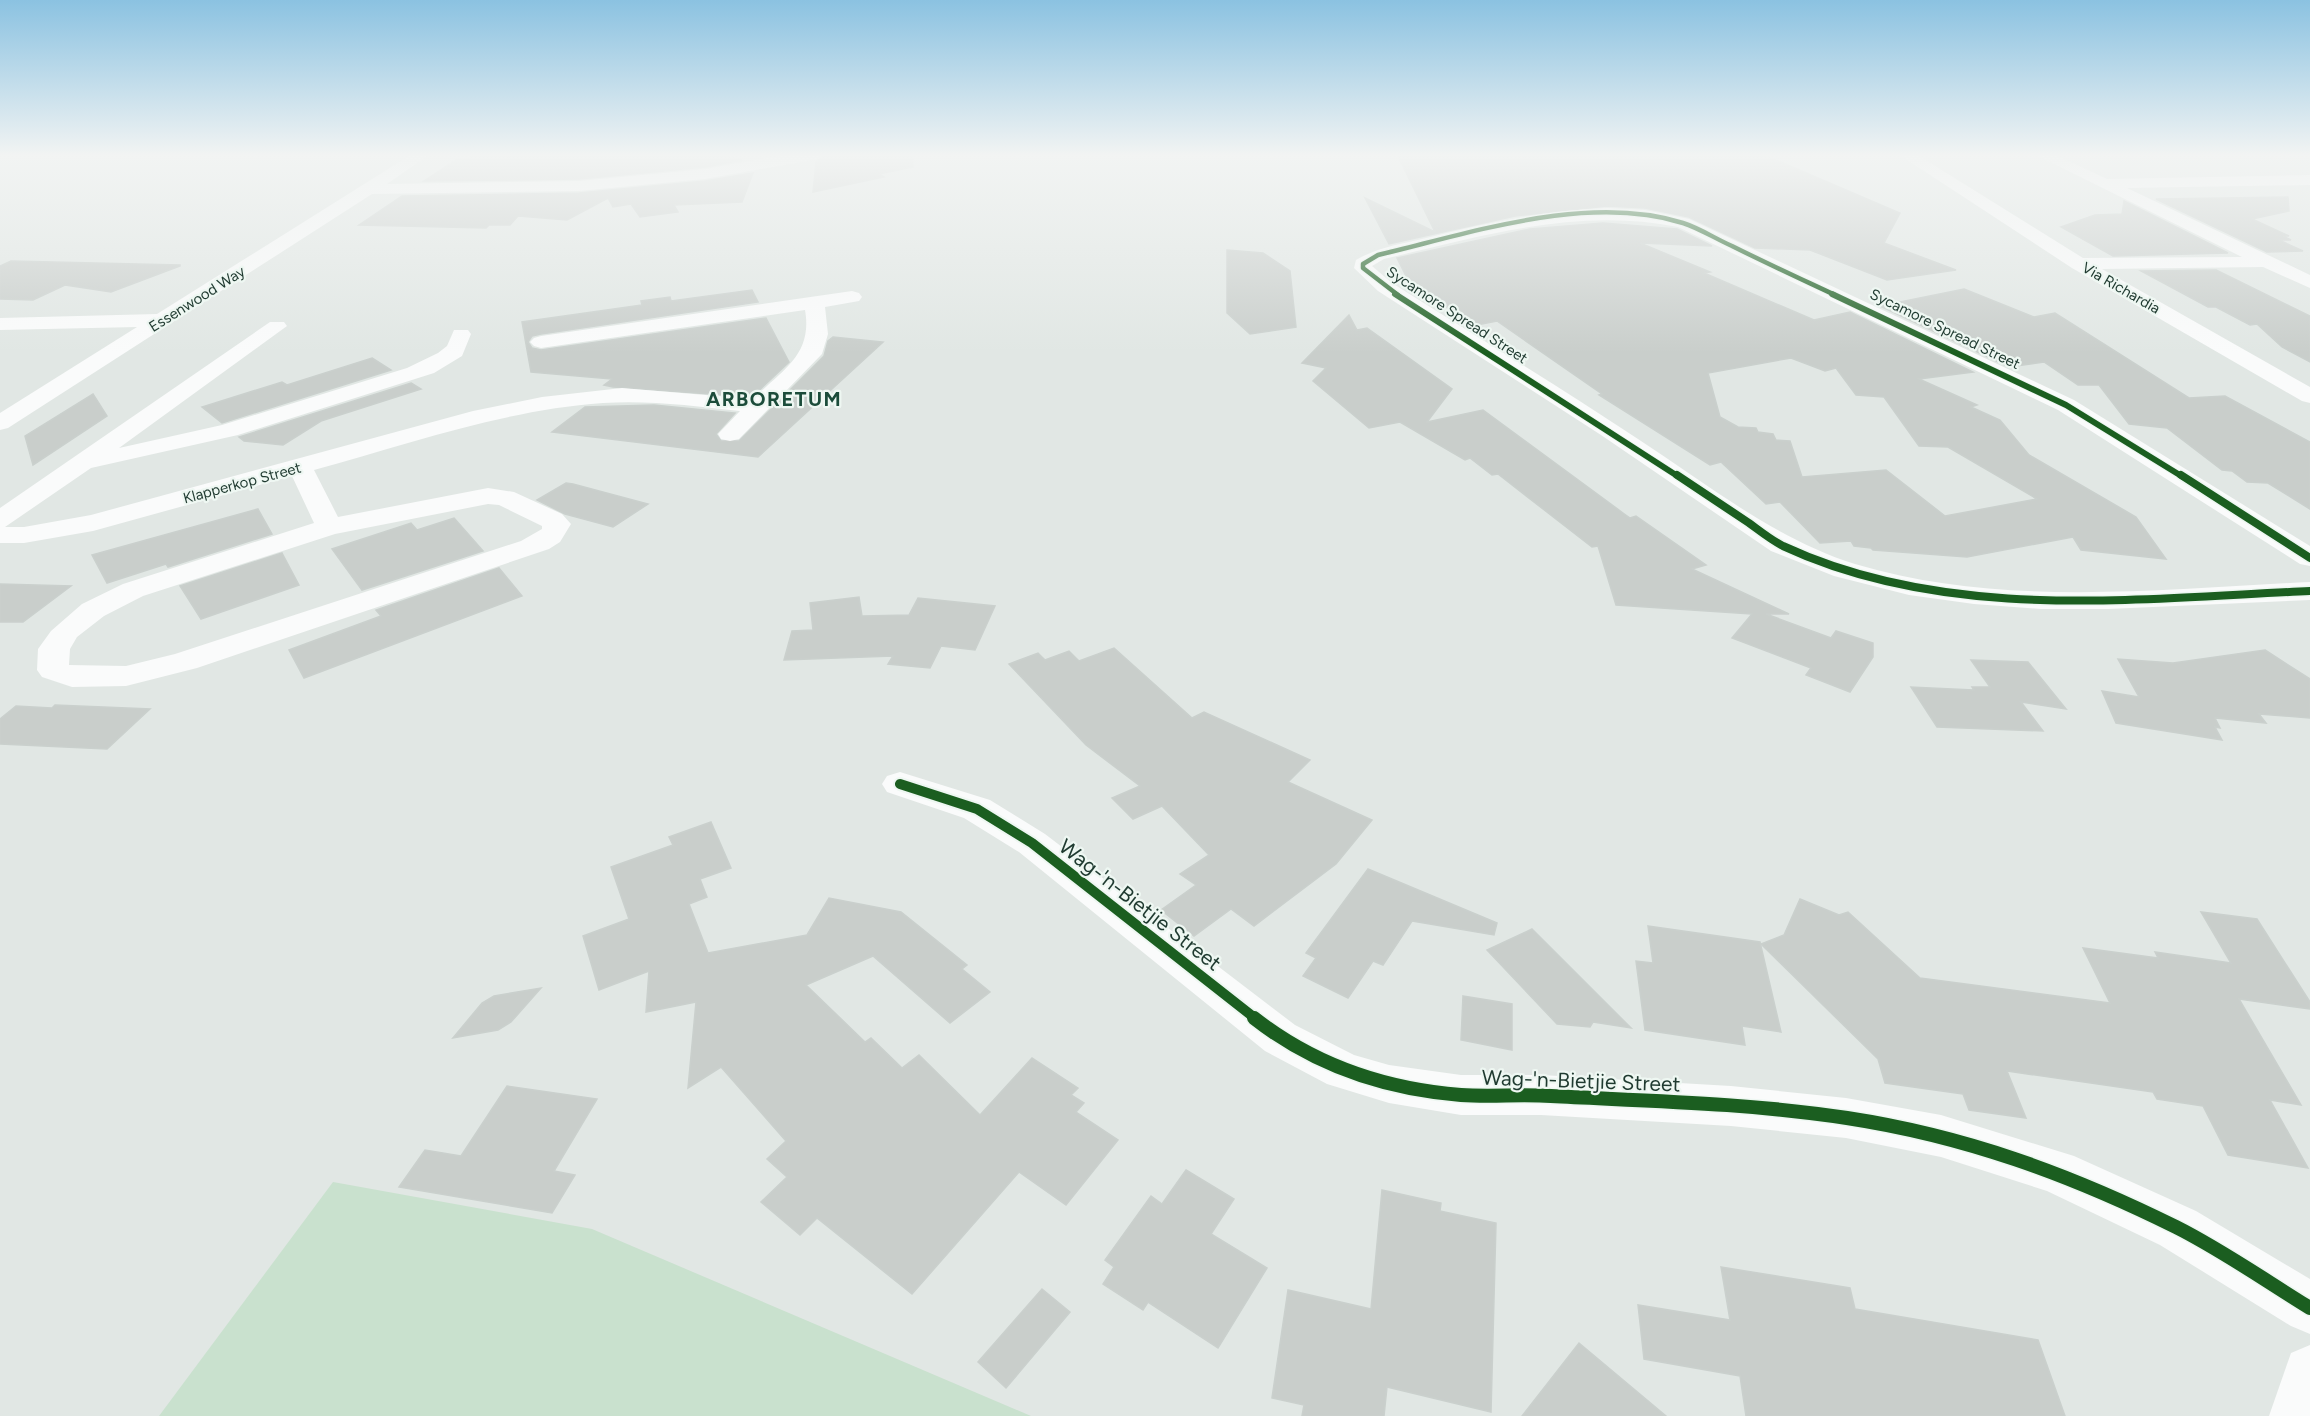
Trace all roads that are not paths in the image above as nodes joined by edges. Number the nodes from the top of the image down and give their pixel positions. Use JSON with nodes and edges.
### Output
{"nodes":[{"id":1,"x":320,"y":220,"type":"edge"},
{"id":2,"x":1540,"y":220,"type":"edge"},
{"id":3,"x":1668,"y":220,"type":"edge"},
{"id":4,"x":2010,"y":220,"type":"edge"},
{"id":5,"x":2177,"y":220,"type":"edge"},
{"id":6,"x":2310,"y":261,"type":"edge"},
{"id":7,"x":2267,"y":262,"type":"junction"},
{"id":8,"x":2079,"y":264,"type":"junction"},
{"id":9,"x":2310,"y":282,"type":"edge"},
{"id":10,"x":852,"y":297,"type":"dead end"},
{"id":11,"x":814,"y":302,"type":"junction"},
{"id":12,"x":164,"y":320,"type":"junction"},
{"id":13,"x":0,"y":324,"type":"edge"},
{"id":14,"x":277,"y":326,"type":"dead end"},
{"id":15,"x":460,"y":334,"type":"dead end"},
{"id":16,"x":541,"y":342,"type":"dead end"},
{"id":17,"x":2310,"y":396,"type":"edge"},
{"id":18,"x":758,"y":406,"type":"junction"},
{"id":19,"x":0,"y":423,"type":"edge"},
{"id":20,"x":730,"y":434,"type":"dead end"},
{"id":21,"x":87,"y":461,"type":"junction"},
{"id":22,"x":300,"y":467,"type":"junction"},
{"id":23,"x":0,"y":519,"type":"edge"},
{"id":24,"x":329,"y":527,"type":"junction"},
{"id":25,"x":0,"y":535,"type":"edge"},
{"id":26,"x":2310,"y":558,"type":"edge"},
{"id":27,"x":2310,"y":591,"type":"edge"},
{"id":28,"x":900,"y":784,"type":"dead end"},
{"id":29,"x":2310,"y":1308,"type":"edge"},
{"id":30,"x":2310,"y":1372,"type":"edge"},
{"id":31,"x":2297,"y":1416,"type":"edge"}],
"edges":[{"from":1,"to":12,"type":"street","name":"Essenwood Way"},
{"from":2,"to":27,"type":"street","name":"Sycamore Spread Street"},
{"from":3,"to":26,"type":"street","name":"Sycamore Spread Street"},
{"from":4,"to":8,"type":"street","name":"Via Richardia"},
{"from":5,"to":7,"type":"street"},
{"from":6,"to":7,"type":"street"},
{"from":7,"to":8,"type":"street"},
{"from":7,"to":9,"type":"street"},
{"from":8,"to":17,"type":"street","name":"Via Richardia"},
{"from":10,"to":11,"type":"street"},
{"from":11,"to":16,"type":"street"},
{"from":11,"to":18,"type":"street"},
{"from":12,"to":13,"type":"street"},
{"from":12,"to":19,"type":"street","name":"Essenwood Way"},
{"from":14,"to":21,"type":"street"},
{"from":15,"to":21,"type":"street"},
{"from":18,"to":20,"type":"street"},
{"from":18,"to":22,"type":"street","name":"Klapperkop Street"},
{"from":21,"to":23,"type":"street"},
{"from":22,"to":24,"type":"street"},
{"from":22,"to":25,"type":"street","name":"Klapperkop Street"},
{"from":24,"to":24,"type":"street"},
{"from":28,"to":29,"type":"street","name":"Wag-'n-Bietjie Street"},
{"from":30,"to":31,"type":"street"}]}
